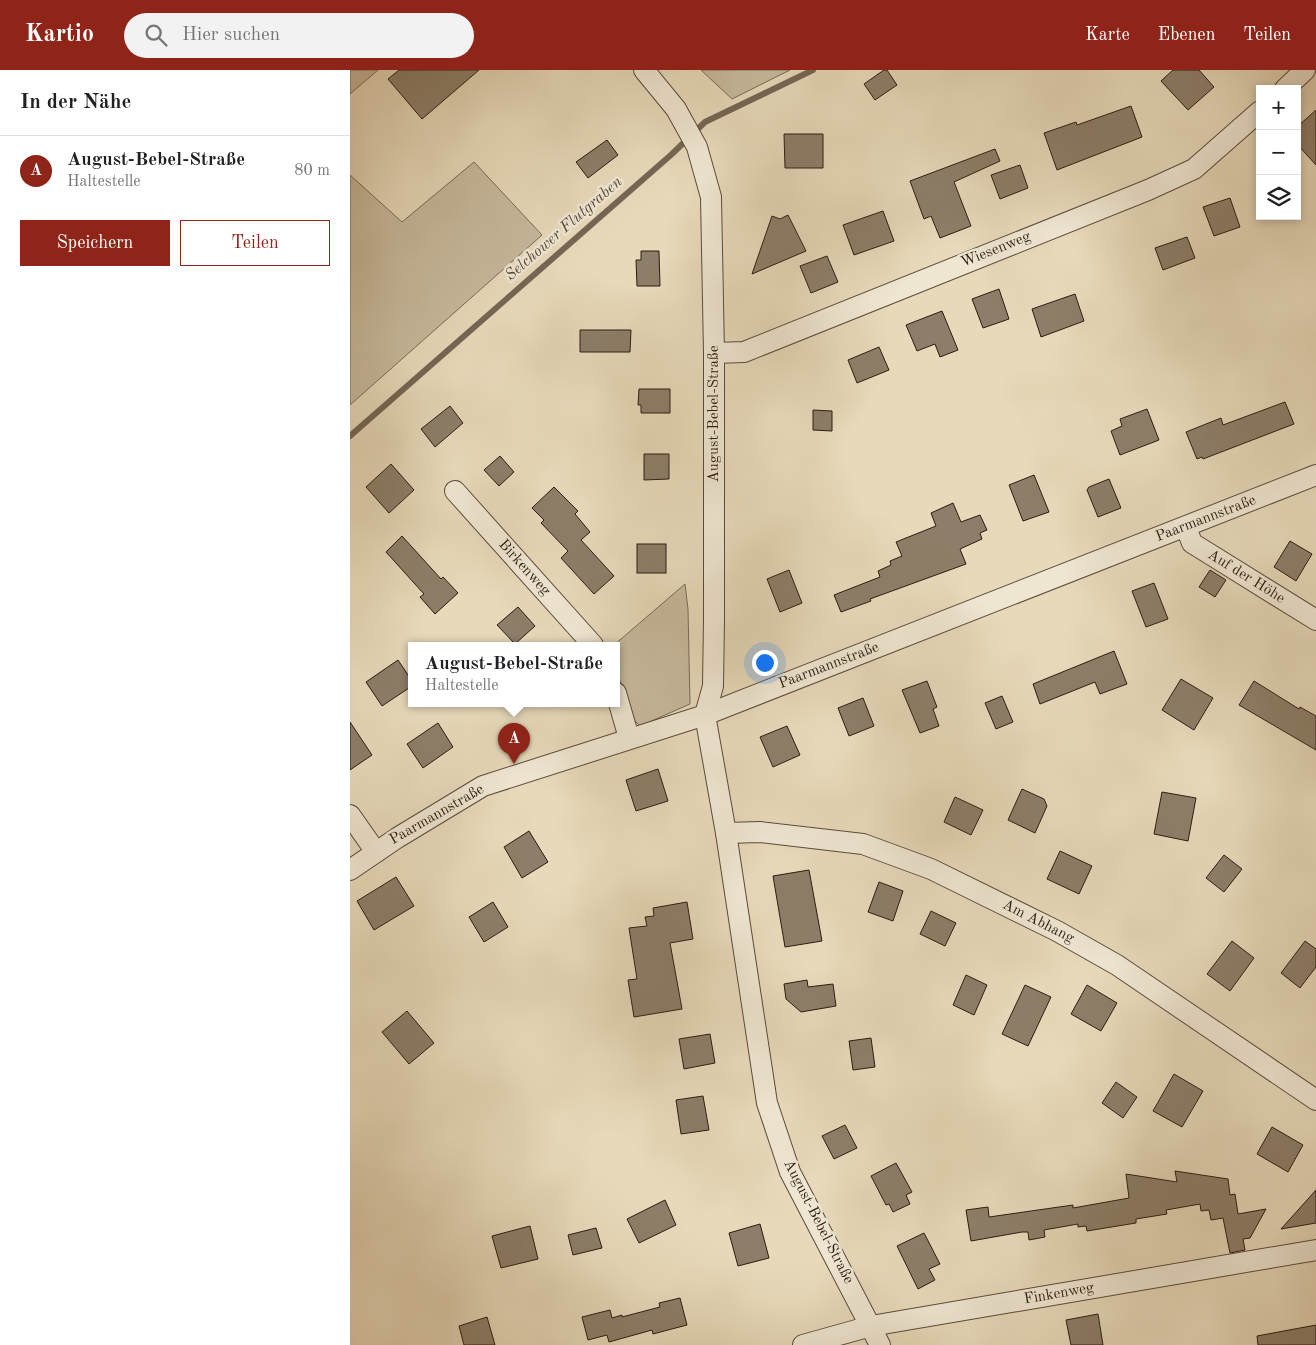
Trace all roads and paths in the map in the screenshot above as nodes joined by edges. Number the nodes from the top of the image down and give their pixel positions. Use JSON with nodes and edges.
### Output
{"nodes":[{"id":1,"x":644,"y":70,"type":"edge"},
{"id":2,"x":1306,"y":70,"type":"edge"},
{"id":3,"x":1289,"y":85,"type":"edge"},
{"id":4,"x":1256,"y":115,"type":"edge"},
{"id":5,"x":714,"y":353,"type":"junction"},
{"id":6,"x":1316,"y":475,"type":"edge"},
{"id":7,"x":455,"y":491,"type":"dead end"},
{"id":8,"x":1186,"y":527,"type":"junction"},
{"id":9,"x":1316,"y":620,"type":"edge"},
{"id":10,"x":590,"y":642,"type":"edge"},
{"id":11,"x":620,"y":707,"type":"edge"},
{"id":12,"x":704,"y":714,"type":"junction"},
{"id":13,"x":629,"y":738,"type":"junction"},
{"id":14,"x":350,"y":815,"type":"edge"},
{"id":15,"x":726,"y":833,"type":"junction"},
{"id":16,"x":376,"y":852,"type":"junction"},
{"id":17,"x":350,"y":870,"type":"edge"},
{"id":18,"x":1316,"y":1100,"type":"edge"},
{"id":19,"x":1316,"y":1250,"type":"edge"},
{"id":20,"x":871,"y":1326,"type":"junction"},
{"id":21,"x":803,"y":1345,"type":"edge"},
{"id":22,"x":880,"y":1345,"type":"edge"}],
"edges":[{"from":1,"to":5,"type":"street","name":"August-Bebel-Straße"},
{"from":2,"to":3,"type":"street"},
{"from":4,"to":5,"type":"street","name":"Wiesenweg"},
{"from":5,"to":12,"type":"street","name":"August-Bebel-Straße"},
{"from":6,"to":8,"type":"street","name":"Paarmannstraße"},
{"from":7,"to":10,"type":"street","name":"Birkenweg"},
{"from":8,"to":9,"type":"street","name":"Auf der Höhe"},
{"from":8,"to":12,"type":"street","name":"Paarmannstraße"},
{"from":11,"to":13,"type":"street"},
{"from":12,"to":13,"type":"street","name":"Paarmannstraße"},
{"from":12,"to":15,"type":"street","name":"August-Bebel-Straße"},
{"from":13,"to":16,"type":"street","name":"Paarmannstraße"},
{"from":14,"to":16,"type":"street"},
{"from":15,"to":18,"type":"street","name":"Am Abhang"},
{"from":15,"to":20,"type":"street","name":"August-Bebel-Straße"},
{"from":16,"to":17,"type":"street","name":"Paarmannstraße"},
{"from":19,"to":20,"type":"street","name":"Finkenweg"},
{"from":20,"to":21,"type":"street","name":"Finkenweg"},
{"from":20,"to":22,"type":"street","name":"August-Bebel-Straße"}]}
